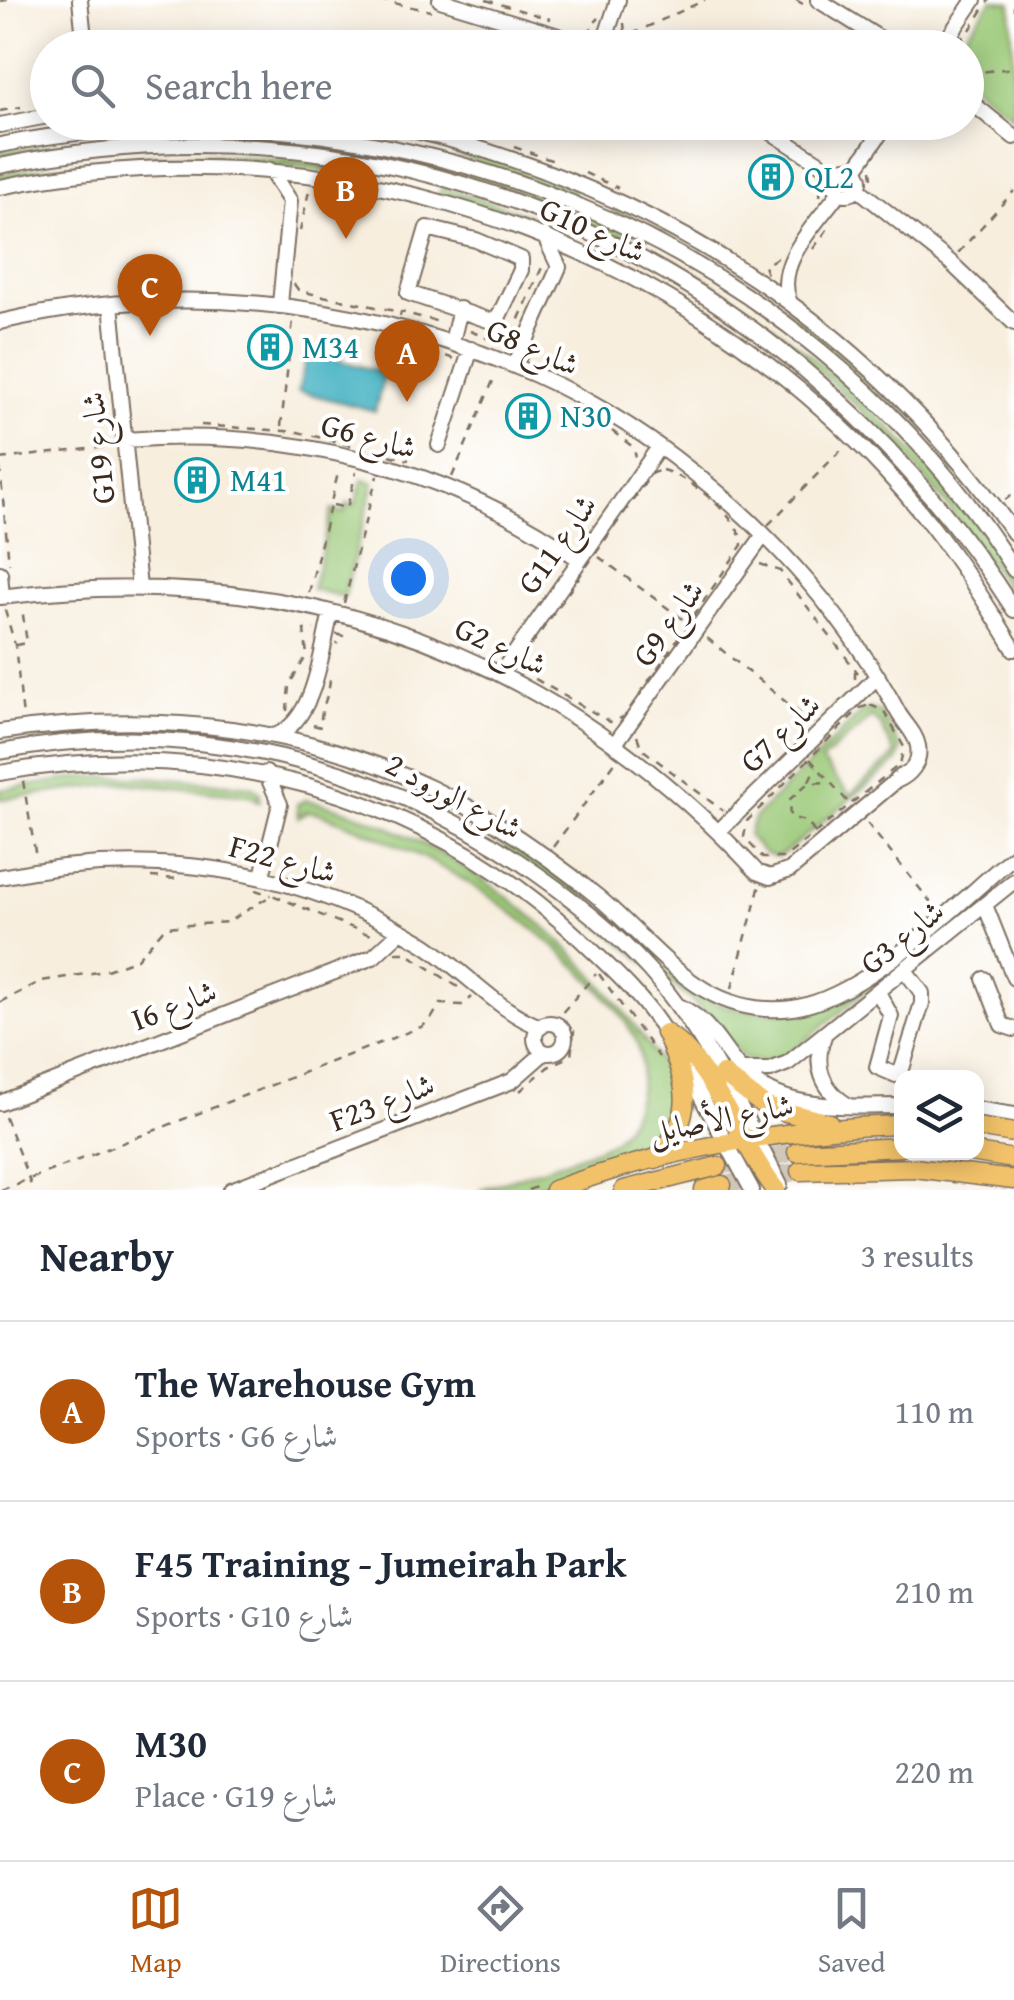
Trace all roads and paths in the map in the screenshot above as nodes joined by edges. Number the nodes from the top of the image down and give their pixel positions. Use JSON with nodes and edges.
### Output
{"nodes":[{"id":1,"x":7,"y":0,"type":"edge"},
{"id":2,"x":80,"y":0,"type":"edge"},
{"id":3,"x":440,"y":0,"type":"edge"},
{"id":4,"x":705,"y":0,"type":"edge"},
{"id":5,"x":818,"y":0,"type":"edge"},
{"id":6,"x":974,"y":0,"type":"edge"},
{"id":7,"x":988,"y":0,"type":"edge"},
{"id":8,"x":0,"y":1,"type":"edge"},
{"id":9,"x":623,"y":5,"type":"edge"},
{"id":10,"x":486,"y":6,"type":"edge"},
{"id":11,"x":558,"y":22,"type":"dead end"},
{"id":12,"x":590,"y":27,"type":"dead end"},
{"id":13,"x":580,"y":29,"type":"dead end"},
{"id":14,"x":82,"y":30,"type":"edge"},
{"id":15,"x":563,"y":30,"type":"edge"},
{"id":16,"x":613,"y":30,"type":"edge"},
{"id":17,"x":625,"y":30,"type":"edge"},
{"id":18,"x":643,"y":30,"type":"edge"},
{"id":19,"x":875,"y":30,"type":"edge"},
{"id":20,"x":949,"y":30,"type":"edge"},
{"id":21,"x":969,"y":30,"type":"edge"},
{"id":22,"x":1014,"y":68,"type":"edge"},
{"id":23,"x":984,"y":71,"type":"edge"},
{"id":24,"x":984,"y":107,"type":"edge"},
{"id":25,"x":30,"y":119,"type":"edge"},
{"id":26,"x":0,"y":124,"type":"edge"},
{"id":27,"x":1014,"y":137,"type":"edge"},
{"id":28,"x":34,"y":140,"type":"edge"},
{"id":29,"x":355,"y":140,"type":"edge"},
{"id":30,"x":450,"y":140,"type":"edge"},
{"id":31,"x":783,"y":140,"type":"edge"},
{"id":32,"x":876,"y":140,"type":"edge"},
{"id":33,"x":0,"y":144,"type":"edge"},
{"id":34,"x":362,"y":162,"type":"junction"},
{"id":35,"x":0,"y":166,"type":"edge"},
{"id":36,"x":270,"y":170,"type":"junction"},
{"id":37,"x":854,"y":171,"type":"junction"},
{"id":38,"x":837,"y":174,"type":"junction"},
{"id":39,"x":315,"y":181,"type":"junction"},
{"id":40,"x":378,"y":186,"type":"junction"},
{"id":41,"x":0,"y":187,"type":"edge"},
{"id":42,"x":858,"y":188,"type":"junction"},
{"id":43,"x":1014,"y":191,"type":"edge"},
{"id":44,"x":840,"y":192,"type":"junction"},
{"id":45,"x":290,"y":201,"type":"junction"},
{"id":46,"x":630,"y":205,"type":"junction"},
{"id":47,"x":586,"y":208,"type":"junction"},
{"id":48,"x":489,"y":215,"type":"junction"},
{"id":49,"x":300,"y":234,"type":"dead end"},
{"id":50,"x":543,"y":235,"type":"junction"},
{"id":51,"x":482,"y":242,"type":"junction"},
{"id":52,"x":545,"y":255,"type":"dead end"},
{"id":53,"x":590,"y":256,"type":"junction"},
{"id":54,"x":789,"y":262,"type":"junction"},
{"id":55,"x":950,"y":262,"type":"junction"},
{"id":56,"x":559,"y":267,"type":"junction"},
{"id":57,"x":665,"y":270,"type":"junction"},
{"id":58,"x":630,"y":276,"type":"junction"},
{"id":59,"x":756,"y":278,"type":"junction"},
{"id":60,"x":294,"y":283,"type":"dead end"},
{"id":61,"x":789,"y":301,"type":"junction"},
{"id":62,"x":111,"y":304,"type":"junction"},
{"id":63,"x":280,"y":309,"type":"junction"},
{"id":64,"x":465,"y":311,"type":"junction"},
{"id":65,"x":400,"y":319,"type":"junction"},
{"id":66,"x":0,"y":322,"type":"edge"},
{"id":67,"x":1014,"y":323,"type":"edge"},
{"id":68,"x":461,"y":328,"type":"junction"},
{"id":69,"x":782,"y":348,"type":"junction"},
{"id":70,"x":426,"y":350,"type":"dead end"},
{"id":71,"x":462,"y":350,"type":"junction"},
{"id":72,"x":492,"y":367,"type":"dead end"},
{"id":73,"x":498,"y":369,"type":"junction"},
{"id":74,"x":511,"y":369,"type":"junction"},
{"id":75,"x":781,"y":376,"type":"junction"},
{"id":76,"x":198,"y":425,"type":"dead end"},
{"id":77,"x":610,"y":430,"type":"dead end"},
{"id":78,"x":280,"y":436,"type":"junction"},
{"id":79,"x":126,"y":442,"type":"junction"},
{"id":80,"x":438,"y":444,"type":"dead end"},
{"id":81,"x":659,"y":447,"type":"junction"},
{"id":82,"x":635,"y":452,"type":"dead end"},
{"id":83,"x":853,"y":456,"type":"dead end"},
{"id":84,"x":363,"y":458,"type":"junction"},
{"id":85,"x":0,"y":459,"type":"edge"},
{"id":86,"x":330,"y":464,"type":"dead end"},
{"id":87,"x":418,"y":464,"type":"dead end"},
{"id":88,"x":0,"y":467,"type":"edge"},
{"id":89,"x":382,"y":477,"type":"dead end"},
{"id":90,"x":449,"y":482,"type":"junction"},
{"id":91,"x":465,"y":482,"type":"dead end"},
{"id":92,"x":330,"y":504,"type":"junction"},
{"id":93,"x":767,"y":533,"type":"junction"},
{"id":94,"x":1014,"y":533,"type":"edge"},
{"id":95,"x":579,"y":559,"type":"junction"},
{"id":96,"x":768,"y":563,"type":"dead end"},
{"id":97,"x":1014,"y":570,"type":"edge"},
{"id":98,"x":5,"y":572,"type":"edge"},
{"id":99,"x":139,"y":588,"type":"junction"},
{"id":100,"x":20,"y":595,"type":"junction"},
{"id":101,"x":1,"y":600,"type":"edge"},
{"id":102,"x":330,"y":608,"type":"junction"},
{"id":103,"x":1014,"y":610,"type":"edge"},
{"id":104,"x":306,"y":618,"type":"junction"},
{"id":105,"x":351,"y":630,"type":"dead end"},
{"id":106,"x":1009,"y":634,"type":"edge"},
{"id":107,"x":343,"y":636,"type":"dead end"},
{"id":108,"x":14,"y":645,"type":"junction"},
{"id":109,"x":1014,"y":649,"type":"edge"},
{"id":110,"x":524,"y":666,"type":"dead end"},
{"id":111,"x":501,"y":673,"type":"junction"},
{"id":112,"x":875,"y":679,"type":"junction"},
{"id":113,"x":304,"y":708,"type":"junction"},
{"id":114,"x":610,"y":722,"type":"dead end"},
{"id":115,"x":25,"y":728,"type":"junction"},
{"id":116,"x":0,"y":732,"type":"edge"},
{"id":117,"x":277,"y":735,"type":"junction"},
{"id":118,"x":626,"y":743,"type":"junction"},
{"id":119,"x":315,"y":744,"type":"junction"},
{"id":120,"x":0,"y":752,"type":"edge"},
{"id":121,"x":810,"y":758,"type":"junction"},
{"id":122,"x":816,"y":765,"type":"junction"},
{"id":123,"x":266,"y":773,"type":"junction"},
{"id":124,"x":0,"y":774,"type":"edge"},
{"id":125,"x":23,"y":780,"type":"dead end"},
{"id":126,"x":419,"y":782,"type":"junction"},
{"id":127,"x":808,"y":782,"type":"junction"},
{"id":128,"x":308,"y":783,"type":"junction"},
{"id":129,"x":832,"y":783,"type":"junction"},
{"id":130,"x":280,"y":804,"type":"junction"},
{"id":131,"x":434,"y":808,"type":"junction"},
{"id":132,"x":854,"y":808,"type":"junction"},
{"id":133,"x":718,"y":811,"type":"dead end"},
{"id":134,"x":720,"y":830,"type":"junction"},
{"id":135,"x":814,"y":834,"type":"junction"},
{"id":136,"x":546,"y":856,"type":"junction"},
{"id":137,"x":1014,"y":856,"type":"edge"},
{"id":138,"x":38,"y":870,"type":"junction"},
{"id":139,"x":996,"y":871,"type":"junction"},
{"id":140,"x":763,"y":875,"type":"junction"},
{"id":141,"x":262,"y":876,"type":"junction"},
{"id":142,"x":0,"y":877,"type":"edge"},
{"id":143,"x":150,"y":877,"type":"dead end"},
{"id":144,"x":1014,"y":879,"type":"edge"},
{"id":145,"x":189,"y":880,"type":"dead end"},
{"id":146,"x":252,"y":890,"type":"dead end"},
{"id":147,"x":272,"y":895,"type":"junction"},
{"id":148,"x":985,"y":905,"type":"junction"},
{"id":149,"x":942,"y":916,"type":"junction"},
{"id":150,"x":376,"y":918,"type":"junction"},
{"id":151,"x":401,"y":931,"type":"junction"},
{"id":152,"x":391,"y":957,"type":"dead end"},
{"id":153,"x":366,"y":959,"type":"junction"},
{"id":154,"x":885,"y":962,"type":"junction"},
{"id":155,"x":905,"y":970,"type":"junction"},
{"id":156,"x":1014,"y":978,"type":"edge"},
{"id":157,"x":984,"y":979,"type":"dead end"},
{"id":158,"x":881,"y":990,"type":"junction"},
{"id":159,"x":0,"y":1002,"type":"edge"},
{"id":160,"x":728,"y":1002,"type":"junction"},
{"id":161,"x":1014,"y":1029,"type":"edge"},
{"id":162,"x":544,"y":1030,"type":"junction"},
{"id":163,"x":666,"y":1033,"type":"junction"},
{"id":164,"x":824,"y":1035,"type":"junction"},
{"id":165,"x":666,"y":1068,"type":"dead end"},
{"id":166,"x":732,"y":1072,"type":"junction"},
{"id":167,"x":513,"y":1094,"type":"dead end"},
{"id":168,"x":849,"y":1106,"type":"junction"},
{"id":169,"x":894,"y":1106,"type":"edge"},
{"id":170,"x":1,"y":1107,"type":"edge"},
{"id":171,"x":984,"y":1110,"type":"edge"},
{"id":172,"x":1014,"y":1115,"type":"edge"},
{"id":173,"x":894,"y":1125,"type":"edge"},
{"id":174,"x":864,"y":1126,"type":"junction"},
{"id":175,"x":984,"y":1128,"type":"edge"},
{"id":176,"x":1014,"y":1133,"type":"edge"},
{"id":177,"x":742,"y":1141,"type":"junction"},
{"id":178,"x":894,"y":1147,"type":"edge"},
{"id":179,"x":797,"y":1152,"type":"tunnel mouth"},
{"id":180,"x":984,"y":1154,"type":"edge"},
{"id":181,"x":656,"y":1159,"type":"junction"},
{"id":182,"x":1014,"y":1159,"type":"edge"},
{"id":183,"x":718,"y":1166,"type":"tunnel mouth"},
{"id":184,"x":800,"y":1172,"type":"tunnel mouth"},
{"id":185,"x":28,"y":1180,"type":"junction"},
{"id":186,"x":1014,"y":1180,"type":"edge"},
{"id":187,"x":1,"y":1190,"type":"edge"},
{"id":188,"x":32,"y":1190,"type":"edge"},
{"id":189,"x":231,"y":1190,"type":"edge"},
{"id":190,"x":554,"y":1190,"type":"edge"},
{"id":191,"x":624,"y":1190,"type":"edge"},
{"id":192,"x":752,"y":1190,"type":"edge"},
{"id":193,"x":766,"y":1190,"type":"edge"},
{"id":194,"x":779,"y":1190,"type":"edge"}],
"edges":[{"from":1,"to":8,"type":"path"},
{"from":2,"to":14,"type":"street"},
{"from":3,"to":10,"type":"street"},
{"from":4,"to":18,"type":"path"},
{"from":5,"to":19,"type":"street"},
{"from":6,"to":20,"type":"street"},
{"from":7,"to":21,"type":"path"},
{"from":9,"to":16,"type":"street"},
{"from":9,"to":17,"type":"path"},
{"from":10,"to":11,"type":"path"},
{"from":10,"to":15,"type":"street"},
{"from":12,"to":13,"type":"path"},
{"from":22,"to":23,"type":"path"},
{"from":24,"to":27,"type":"street"},
{"from":25,"to":26,"type":"street"},
{"from":28,"to":33,"type":"street","name":"G10 شارع"},
{"from":29,"to":47,"type":"street","name":"G10 شارع"},
{"from":30,"to":46,"type":"street","name":"G10 شارع"},
{"from":31,"to":38,"type":"street"},
{"from":32,"to":37,"type":"street"},
{"from":34,"to":35,"type":"street","name":"G10 شارع"},
{"from":34,"to":40,"type":"street"},
{"from":34,"to":57,"type":"street","name":"G10 شارع"},
{"from":36,"to":39,"type":"street","name":"G10 شارع"},
{"from":36,"to":41,"type":"street","name":"G10 شارع"},
{"from":36,"to":45,"type":"street"},
{"from":37,"to":38,"type":"street"},
{"from":37,"to":42,"type":"street"},
{"from":38,"to":44,"type":"street"},
{"from":39,"to":40,"type":"street","name":"G10 شارع"},
{"from":39,"to":45,"type":"street"},
{"from":39,"to":49,"type":"path"},
{"from":40,"to":48,"type":"street","name":"G10 شارع"},
{"from":42,"to":44,"type":"street"},
{"from":42,"to":55,"type":"street"},
{"from":43,"to":55,"type":"path"},
{"from":44,"to":54,"type":"street"},
{"from":45,"to":63,"type":"street"},
{"from":46,"to":47,"type":"street"},
{"from":46,"to":59,"type":"street","name":"G10 شارع"},
{"from":47,"to":97,"type":"street","name":"G10 شارع"},
{"from":48,"to":50,"type":"street","name":"G10 شارع"},
{"from":48,"to":51,"type":"street"},
{"from":50,"to":53,"type":"street","name":"G10 شارع"},
{"from":50,"to":56,"type":"street"},
{"from":51,"to":64,"type":"street"},
{"from":51,"to":64,"type":"street"},
{"from":52,"to":68,"type":"path"},
{"from":53,"to":56,"type":"street"},
{"from":53,"to":58,"type":"street","name":"G10 شارع"},
{"from":54,"to":59,"type":"street"},
{"from":54,"to":61,"type":"street"},
{"from":55,"to":67,"type":"street"},
{"from":56,"to":74,"type":"street"},
{"from":57,"to":58,"type":"street"},
{"from":57,"to":69,"type":"street","name":"G10 شارع"},
{"from":58,"to":75,"type":"street","name":"G10 شارع"},
{"from":59,"to":61,"type":"street","name":"G10 شارع"},
{"from":60,"to":65,"type":"path"},
{"from":61,"to":94,"type":"street","name":"G10 شارع"},
{"from":62,"to":63,"type":"street","name":"G8 شارع"},
{"from":62,"to":66,"type":"street","name":"G8 شارع"},
{"from":62,"to":79,"type":"street","name":"G19 شارع"},
{"from":63,"to":65,"type":"street","name":"G8 شارع"},
{"from":63,"to":78,"type":"path"},
{"from":64,"to":68,"type":"street"},
{"from":65,"to":68,"type":"path"},
{"from":65,"to":71,"type":"street","name":"G8 شارع"},
{"from":68,"to":71,"type":"street"},
{"from":69,"to":75,"type":"street"},
{"from":69,"to":103,"type":"street","name":"G10 شارع"},
{"from":70,"to":71,"type":"path"},
{"from":71,"to":74,"type":"street","name":"G8 شارع"},
{"from":71,"to":80,"type":"street"},
{"from":72,"to":73,"type":"path"},
{"from":73,"to":74,"type":"path"},
{"from":73,"to":90,"type":"path"},
{"from":74,"to":81,"type":"street","name":"G8 شارع"},
{"from":75,"to":106,"type":"street","name":"G10 شارع"},
{"from":76,"to":78,"type":"path"},
{"from":77,"to":82,"type":"path"},
{"from":78,"to":79,"type":"street","name":"G6 شارع"},
{"from":78,"to":84,"type":"street","name":"G6 شارع"},
{"from":78,"to":87,"type":"path"},
{"from":79,"to":85,"type":"path"},
{"from":79,"to":99,"type":"street","name":"G19 شارع"},
{"from":81,"to":93,"type":"street","name":"G8 شارع"},
{"from":81,"to":95,"type":"street","name":"G11 شارع"},
{"from":83,"to":93,"type":"path"},
{"from":84,"to":90,"type":"street","name":"G6 شارع"},
{"from":84,"to":92,"type":"path"},
{"from":86,"to":92,"type":"path"},
{"from":88,"to":98,"type":"path"},
{"from":89,"to":102,"type":"path"},
{"from":90,"to":91,"type":"path"},
{"from":90,"to":95,"type":"street","name":"G6 شارع"},
{"from":92,"to":104,"type":"path"},
{"from":93,"to":112,"type":"street","name":"G8 شارع"},
{"from":93,"to":118,"type":"street","name":"G9 شارع"},
{"from":95,"to":111,"type":"street","name":"G11 شارع"},
{"from":96,"to":112,"type":"path"},
{"from":98,"to":101,"type":"street"},
{"from":99,"to":100,"type":"street","name":"G2 شارع"},
{"from":99,"to":104,"type":"street","name":"G2 شارع"},
{"from":100,"to":101,"type":"street","name":"G2 شارع"},
{"from":100,"to":108,"type":"path"},
{"from":101,"to":108,"type":"path"},
{"from":102,"to":104,"type":"street","name":"G2 شارع"},
{"from":102,"to":111,"type":"street","name":"G2 شارع"},
{"from":102,"to":113,"type":"street"},
{"from":105,"to":107,"type":"path"},
{"from":106,"to":109,"type":"street","name":"G10 شارع"},
{"from":108,"to":115,"type":"path"},
{"from":110,"to":114,"type":"path"},
{"from":111,"to":118,"type":"street","name":"G2 شارع"},
{"from":112,"to":132,"type":"street","name":"G8 شارع"},
{"from":112,"to":134,"type":"street","name":"G7 شارع"},
{"from":113,"to":117,"type":"street"},
{"from":113,"to":119,"type":"street"},
{"from":115,"to":116,"type":"street"},
{"from":115,"to":117,"type":"street"},
{"from":117,"to":119,"type":"street"},
{"from":118,"to":133,"type":"path"},
{"from":118,"to":134,"type":"street","name":"G2 شارع"},
{"from":118,"to":136,"type":"path"},
{"from":119,"to":126,"type":"street"},
{"from":120,"to":131,"type":"street","name":"شارع الورود 2"},
{"from":121,"to":122,"type":"path"},
{"from":121,"to":132,"type":"path"},
{"from":121,"to":140,"type":"path"},
{"from":122,"to":127,"type":"path"},
{"from":122,"to":129,"type":"path"},
{"from":123,"to":124,"type":"street","name":"شارع الورود 2"},
{"from":123,"to":128,"type":"street","name":"شارع الورود 2"},
{"from":123,"to":130,"type":"street"},
{"from":125,"to":138,"type":"path"},
{"from":126,"to":131,"type":"street"},
{"from":126,"to":136,"type":"street"},
{"from":127,"to":129,"type":"path"},
{"from":127,"to":135,"type":"path"},
{"from":128,"to":130,"type":"street"},
{"from":128,"to":163,"type":"street","name":"شارع الورود 2"},
{"from":129,"to":132,"type":"path"},
{"from":130,"to":141,"type":"street"},
{"from":131,"to":166,"type":"street","name":"شارع الورود 2"},
{"from":132,"to":135,"type":"path"},
{"from":132,"to":140,"type":"street"},
{"from":132,"to":149,"type":"path"},
{"from":134,"to":140,"type":"street","name":"G2 شارع"},
{"from":135,"to":140,"type":"path"},
{"from":136,"to":160,"type":"street"},
{"from":137,"to":139,"type":"street"},
{"from":138,"to":141,"type":"street","name":"F22 شارع"},
{"from":138,"to":142,"type":"street","name":"F22 شارع"},
{"from":139,"to":144,"type":"street"},
{"from":139,"to":149,"type":"street"},
{"from":140,"to":160,"type":"path"},
{"from":141,"to":150,"type":"street","name":"F22 شارع"},
{"from":143,"to":145,"type":"path"},
{"from":144,"to":148,"type":"street","name":"G3 شارع"},
{"from":146,"to":147,"type":"path"},
{"from":147,"to":153,"type":"path"},
{"from":147,"to":159,"type":"path"},
{"from":148,"to":155,"type":"street","name":"G3 شارع"},
{"from":148,"to":156,"type":"street"},
{"from":149,"to":154,"type":"street"},
{"from":150,"to":151,"type":"street","name":"F22 شارع"},
{"from":150,"to":153,"type":"street"},
{"from":151,"to":153,"type":"street","name":"I6 شارع"},
{"from":151,"to":162,"type":"street","name":"F22 شارع"},
{"from":152,"to":185,"type":"path"},
{"from":153,"to":170,"type":"street","name":"I6 شارع"},
{"from":154,"to":158,"type":"street"},
{"from":154,"to":160,"type":"street"},
{"from":155,"to":158,"type":"street","name":"G3 شارع"},
{"from":155,"to":158,"type":"street"},
{"from":157,"to":161,"type":"street"},
{"from":158,"to":164,"type":"street","name":"G3 شارع"},
{"from":162,"to":165,"type":"path"},
{"from":162,"to":167,"type":"path"},
{"from":162,"to":189,"type":"street","name":"F23 شارع"},
{"from":163,"to":177,"type":"main road"},
{"from":163,"to":181,"type":"main road"},
{"from":164,"to":166,"type":"street","name":"G3 شارع"},
{"from":164,"to":168,"type":"street"},
{"from":166,"to":168,"type":"street"},
{"from":166,"to":174,"type":"main road"},
{"from":166,"to":177,"type":"street","name":"شارع الورود 2"},
{"from":168,"to":169,"type":"street"},
{"from":170,"to":185,"type":"path"},
{"from":171,"to":172,"type":"street"},
{"from":173,"to":174,"type":"main road","name":"شارع الأصايل"},
{"from":174,"to":177,"type":"main road","name":"شارع الأصايل"},
{"from":175,"to":176,"type":"main road"},
{"from":177,"to":181,"type":"main road","name":"شارع الأصايل"},
{"from":177,"to":192,"type":"street","name":"شارع الورود 2"},
{"from":177,"to":193,"type":"main road"},
{"from":177,"to":194,"type":"main road"},
{"from":178,"to":179,"type":"main road","name":"شارع الأصايل"},
{"from":180,"to":182,"type":"main road"},
{"from":181,"to":190,"type":"main road","name":"شارع الأصايل"},
{"from":183,"to":191,"type":"main road","name":"شارع الأصايل"},
{"from":184,"to":186,"type":"main road","name":"شارع الأصايل"},
{"from":185,"to":187,"type":"path"},
{"from":185,"to":188,"type":"path"}]}
